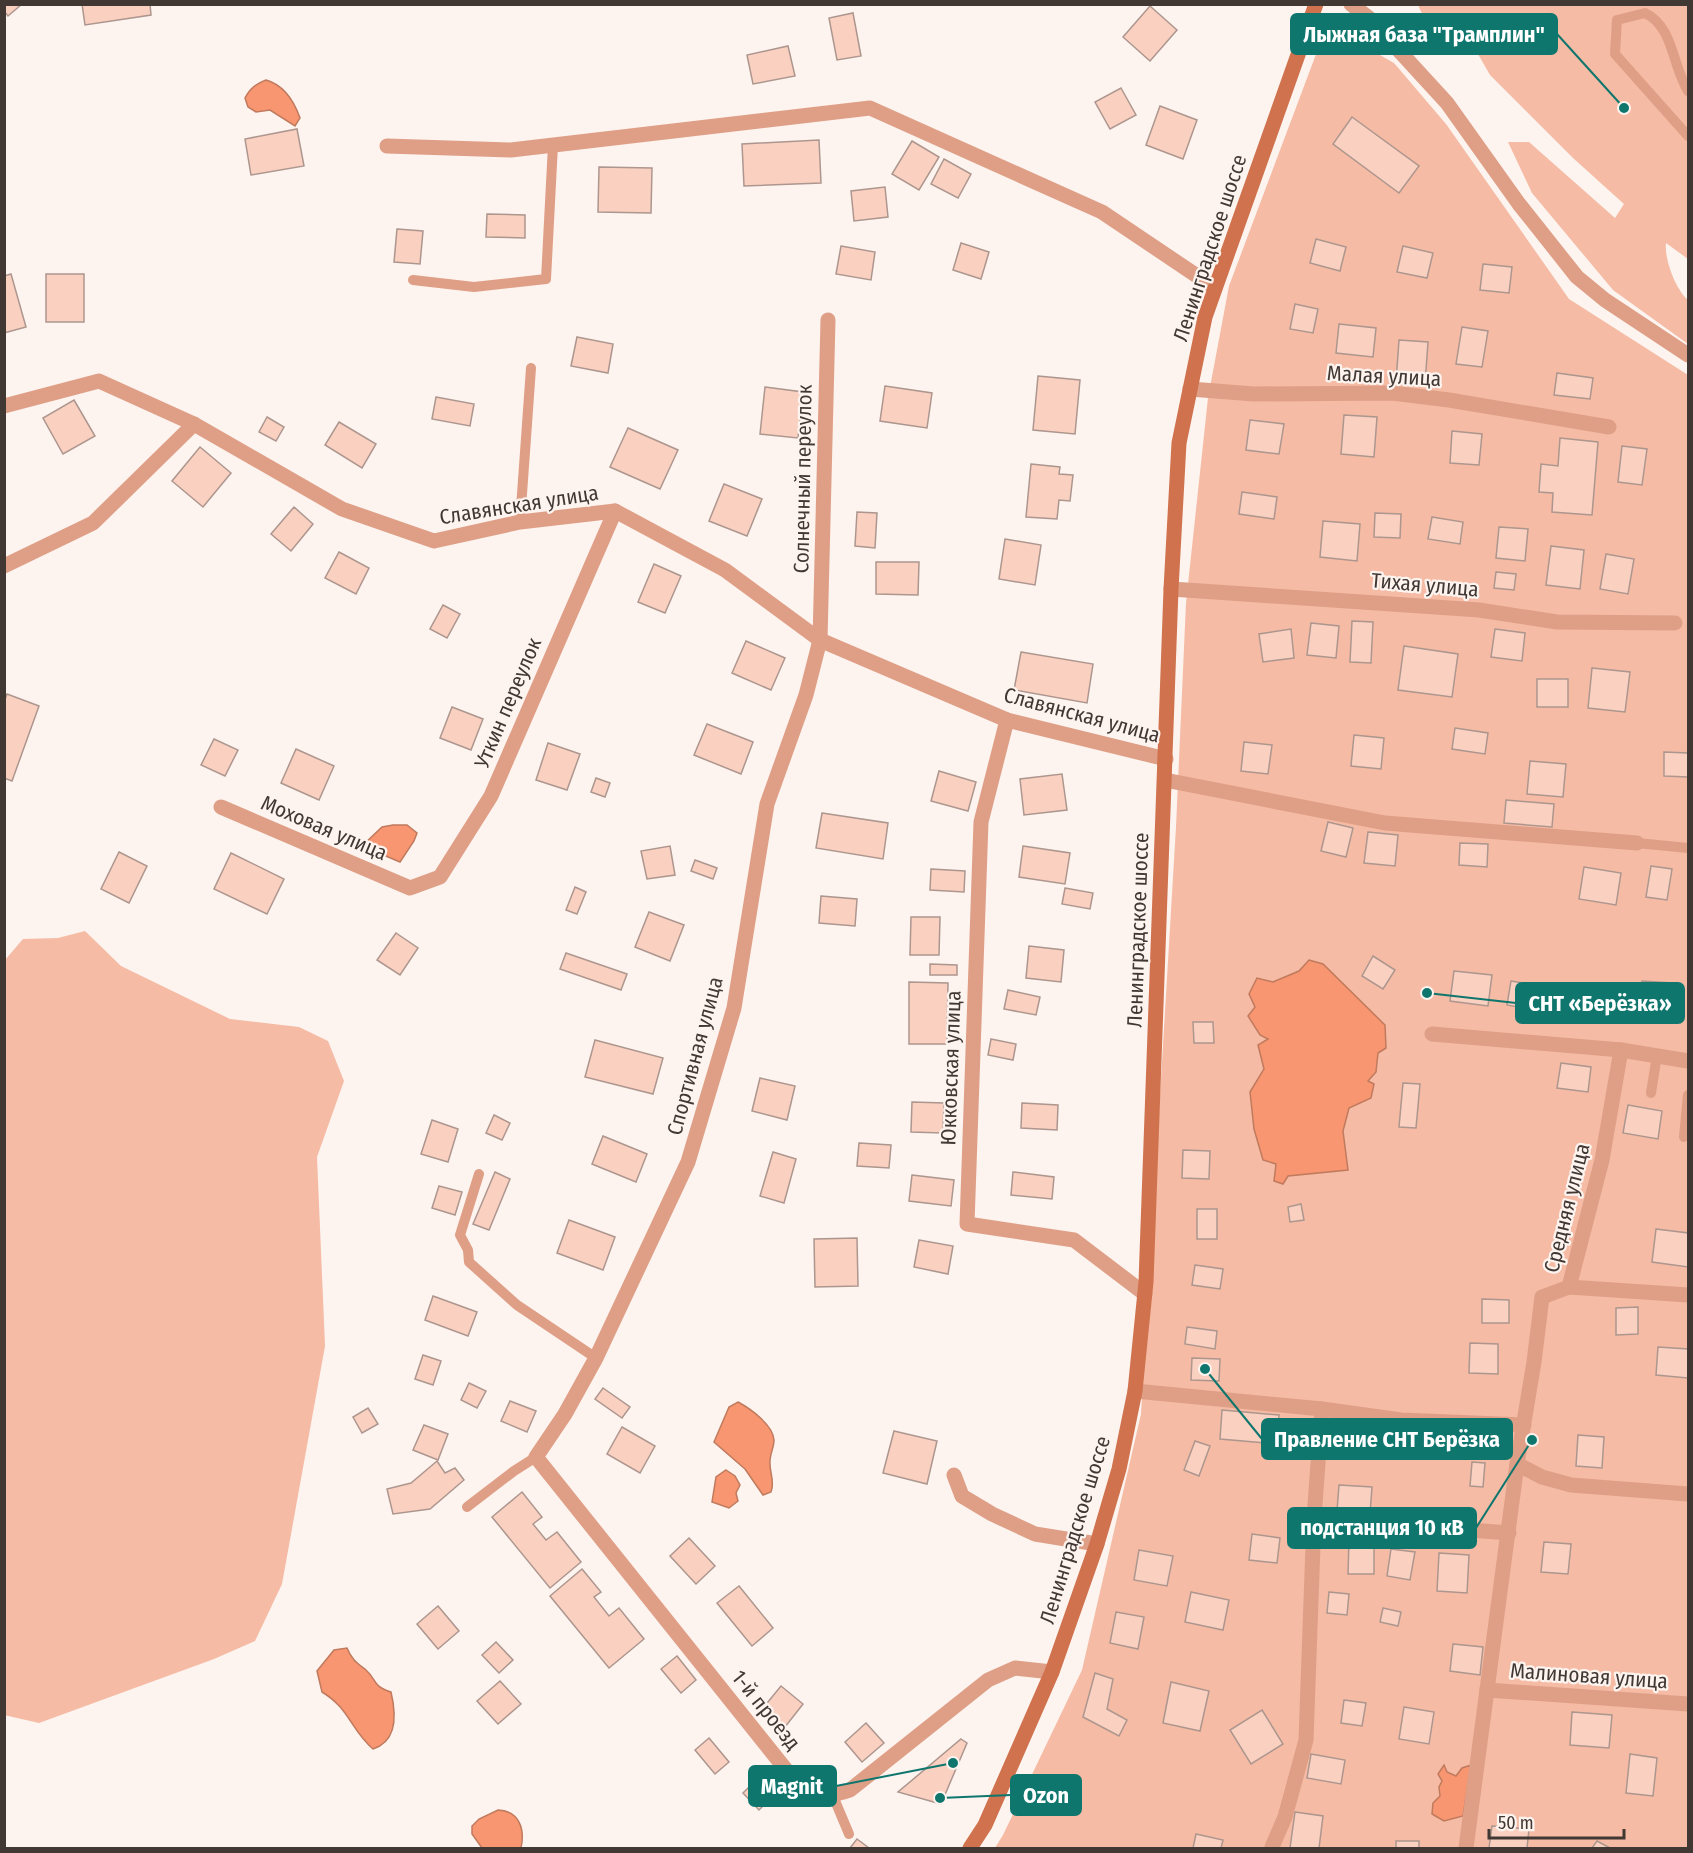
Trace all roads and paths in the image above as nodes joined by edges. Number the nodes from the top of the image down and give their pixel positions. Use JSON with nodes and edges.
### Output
{"nodes":[{"id":1,"x":1316,"y":4,"type":"edge"},
{"id":2,"x":1351,"y":4,"type":"edge"},
{"id":3,"x":1689,"y":91,"type":"edge"},
{"id":4,"x":1689,"y":136,"type":"edge"},
{"id":5,"x":387,"y":146,"type":"dead end"},
{"id":6,"x":553,"y":146,"type":"junction"},
{"id":7,"x":413,"y":280,"type":"dead end"},
{"id":8,"x":1215,"y":288,"type":"junction"},
{"id":9,"x":828,"y":320,"type":"dead end"},
{"id":10,"x":1689,"y":355,"type":"edge"},
{"id":11,"x":531,"y":368,"type":"dead end"},
{"id":12,"x":1190,"y":389,"type":"junction"},
{"id":13,"x":4,"y":406,"type":"edge"},
{"id":14,"x":194,"y":424,"type":"junction"},
{"id":15,"x":1609,"y":427,"type":"dead end"},
{"id":16,"x":615,"y":511,"type":"junction"},
{"id":17,"x":520,"y":522,"type":"junction"},
{"id":18,"x":4,"y":567,"type":"edge"},
{"id":19,"x":1171,"y":589,"type":"junction"},
{"id":20,"x":1675,"y":623,"type":"dead end"},
{"id":21,"x":820,"y":639,"type":"junction"},
{"id":22,"x":1007,"y":720,"type":"junction"},
{"id":23,"x":1166,"y":759,"type":"junction"},
{"id":24,"x":1165,"y":780,"type":"junction"},
{"id":25,"x":221,"y":807,"type":"dead end"},
{"id":26,"x":1637,"y":843,"type":"joint"},
{"id":27,"x":1689,"y":848,"type":"edge"},
{"id":28,"x":410,"y":888,"type":"joint"},
{"id":29,"x":1432,"y":1034,"type":"dead end"},
{"id":30,"x":1621,"y":1050,"type":"junction"},
{"id":31,"x":1657,"y":1055,"type":"junction"},
{"id":32,"x":1689,"y":1061,"type":"edge"},
{"id":33,"x":1651,"y":1093,"type":"dead end"},
{"id":34,"x":1689,"y":1095,"type":"edge"},
{"id":35,"x":1684,"y":1137,"type":"dead end"},
{"id":36,"x":478,"y":1174,"type":"dead end"},
{"id":37,"x":1569,"y":1287,"type":"junction"},
{"id":38,"x":1145,"y":1294,"type":"junction"},
{"id":39,"x":1689,"y":1295,"type":"edge"},
{"id":40,"x":596,"y":1358,"type":"junction"},
{"id":41,"x":1135,"y":1391,"type":"junction"},
{"id":42,"x":1322,"y":1409,"type":"junction"},
{"id":43,"x":1524,"y":1425,"type":"junction"},
{"id":44,"x":536,"y":1457,"type":"junction"},
{"id":45,"x":1517,"y":1464,"type":"junction"},
{"id":46,"x":954,"y":1475,"type":"dead end"},
{"id":47,"x":1689,"y":1494,"type":"edge"},
{"id":48,"x":468,"y":1507,"type":"dead end"},
{"id":49,"x":1314,"y":1518,"type":"junction"},
{"id":50,"x":1509,"y":1533,"type":"junction"},
{"id":51,"x":1097,"y":1544,"type":"junction"},
{"id":52,"x":1052,"y":1672,"type":"junction"},
{"id":53,"x":1487,"y":1690,"type":"junction"},
{"id":54,"x":1689,"y":1704,"type":"edge"},
{"id":55,"x":832,"y":1796,"type":"junction"},
{"id":56,"x":849,"y":1834,"type":"dead end"},
{"id":57,"x":1272,"y":1847,"type":"edge"},
{"id":58,"x":970,"y":1848,"type":"edge"},
{"id":59,"x":1466,"y":1848,"type":"edge"}],
"edges":[{"from":1,"to":8,"type":"main road","name":"Ленинградское шоссе"},
{"from":2,"to":10,"type":"street"},
{"from":3,"to":4,"type":"lane"},
{"from":5,"to":6,"type":"street"},
{"from":6,"to":7,"type":"lane"},
{"from":6,"to":8,"type":"street"},
{"from":8,"to":12,"type":"main road","name":"Ленинградское шоссе"},
{"from":9,"to":21,"type":"street","name":"Солнечный переулок"},
{"from":11,"to":17,"type":"lane"},
{"from":12,"to":15,"type":"street","name":"Малая улица"},
{"from":12,"to":19,"type":"main road","name":"Ленинградское шоссе"},
{"from":13,"to":14,"type":"street","name":"Славянская улица"},
{"from":14,"to":17,"type":"street","name":"Славянская улица"},
{"from":14,"to":18,"type":"street"},
{"from":16,"to":17,"type":"street","name":"Славянская улица"},
{"from":16,"to":21,"type":"street","name":"Славянская улица"},
{"from":16,"to":28,"type":"street","name":"Уткин переулок"},
{"from":19,"to":20,"type":"street","name":"Тихая улица"},
{"from":19,"to":23,"type":"main road","name":"Ленинградское шоссе"},
{"from":21,"to":22,"type":"street","name":"Славянская улица"},
{"from":21,"to":40,"type":"street","name":"Спортивная улица"},
{"from":22,"to":23,"type":"street","name":"Славянская улица"},
{"from":22,"to":38,"type":"street","name":"Юкковская улица"},
{"from":23,"to":24,"type":"main road","name":"Ленинградское шоссе"},
{"from":24,"to":26,"type":"street"},
{"from":24,"to":38,"type":"main road","name":"Ленинградское шоссе"},
{"from":25,"to":28,"type":"street","name":"Моховая улица"},
{"from":26,"to":27,"type":"lane"},
{"from":29,"to":30,"type":"street"},
{"from":30,"to":31,"type":"street"},
{"from":30,"to":37,"type":"street","name":"Средняя улица"},
{"from":31,"to":32,"type":"street"},
{"from":31,"to":33,"type":"lane"},
{"from":34,"to":35,"type":"lane"},
{"from":36,"to":40,"type":"lane"},
{"from":37,"to":39,"type":"street"},
{"from":37,"to":43,"type":"street","name":"Средняя улица"},
{"from":38,"to":41,"type":"main road","name":"Ленинградское шоссе"},
{"from":40,"to":44,"type":"street","name":"Спортивная улица"},
{"from":41,"to":42,"type":"street"},
{"from":41,"to":51,"type":"main road","name":"Ленинградское шоссе"},
{"from":42,"to":43,"type":"street"},
{"from":42,"to":49,"type":"street"},
{"from":43,"to":45,"type":"street"},
{"from":44,"to":48,"type":"lane"},
{"from":44,"to":55,"type":"street","name":"1-й проезд"},
{"from":45,"to":47,"type":"street"},
{"from":45,"to":50,"type":"street"},
{"from":46,"to":51,"type":"street"},
{"from":49,"to":50,"type":"street"},
{"from":49,"to":57,"type":"street"},
{"from":50,"to":53,"type":"street"},
{"from":51,"to":52,"type":"main road","name":"Ленинградское шоссе"},
{"from":52,"to":55,"type":"street"},
{"from":52,"to":58,"type":"main road","name":"Ленинградское шоссе"},
{"from":53,"to":54,"type":"street","name":"Малиновая улица"},
{"from":53,"to":59,"type":"street"},
{"from":55,"to":56,"type":"lane"}]}
